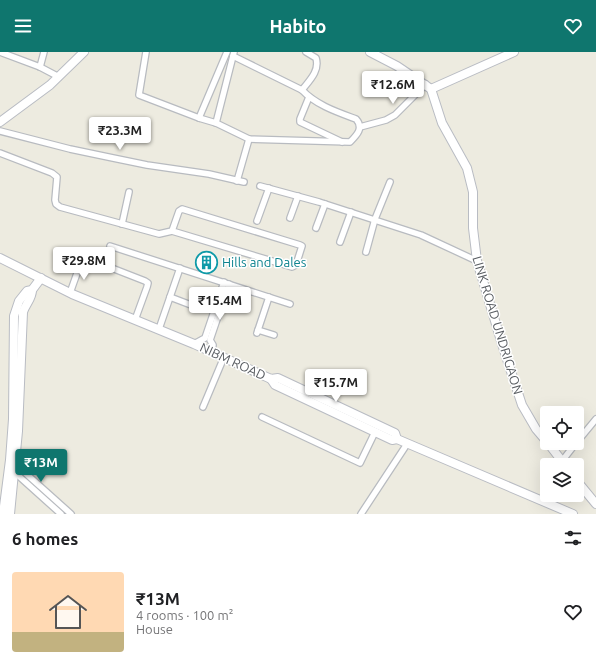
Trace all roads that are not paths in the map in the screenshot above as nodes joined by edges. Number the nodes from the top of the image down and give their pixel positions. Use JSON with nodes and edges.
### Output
{"nodes":[{"id":1,"x":0,"y":52,"type":"edge"},
{"id":2,"x":44,"y":52,"type":"edge"},
{"id":3,"x":84,"y":52,"type":"edge"},
{"id":4,"x":146,"y":52,"type":"edge"},
{"id":5,"x":227,"y":52,"type":"edge"},
{"id":6,"x":306,"y":52,"type":"edge"},
{"id":7,"x":370,"y":52,"type":"edge"},
{"id":8,"x":514,"y":52,"type":"edge"},
{"id":9,"x":233,"y":54,"type":"edge"},
{"id":10,"x":40,"y":67,"type":"junction"},
{"id":11,"x":59,"y":77,"type":"junction"},
{"id":12,"x":432,"y":87,"type":"junction"},
{"id":13,"x":302,"y":90,"type":"junction"},
{"id":14,"x":309,"y":97,"type":"junction"},
{"id":15,"x":198,"y":118,"type":"junction"},
{"id":16,"x":0,"y":122,"type":"edge"},
{"id":17,"x":216,"y":123,"type":"junction"},
{"id":18,"x":360,"y":127,"type":"junction"},
{"id":19,"x":0,"y":131,"type":"edge"},
{"id":20,"x":249,"y":139,"type":"junction"},
{"id":21,"x":345,"y":142,"type":"junction"},
{"id":22,"x":0,"y":153,"type":"edge"},
{"id":23,"x":237,"y":181,"type":"junction"},
{"id":24,"x":244,"y":182,"type":"dead end"},
{"id":25,"x":390,"y":182,"type":"dead end"},
{"id":26,"x":260,"y":186,"type":"dead end"},
{"id":27,"x":269,"y":188,"type":"junction"},
{"id":28,"x":129,"y":192,"type":"dead end"},
{"id":29,"x":298,"y":196,"type":"junction"},
{"id":30,"x":325,"y":204,"type":"junction"},
{"id":31,"x":351,"y":212,"type":"junction"},
{"id":32,"x":290,"y":218,"type":"dead end"},
{"id":33,"x":374,"y":219,"type":"junction"},
{"id":34,"x":257,"y":221,"type":"dead end"},
{"id":35,"x":122,"y":224,"type":"junction"},
{"id":36,"x":316,"y":228,"type":"dead end"},
{"id":37,"x":172,"y":231,"type":"junction"},
{"id":38,"x":340,"y":242,"type":"dead end"},
{"id":39,"x":110,"y":246,"type":"dead end"},
{"id":40,"x":366,"y":252,"type":"dead end"},
{"id":41,"x":0,"y":258,"type":"edge"},
{"id":42,"x":477,"y":261,"type":"junction"},
{"id":43,"x":180,"y":268,"type":"junction"},
{"id":44,"x":41,"y":278,"type":"junction"},
{"id":45,"x":227,"y":283,"type":"junction"},
{"id":46,"x":70,"y":293,"type":"junction"},
{"id":47,"x":170,"y":297,"type":"junction"},
{"id":48,"x":269,"y":297,"type":"junction"},
{"id":49,"x":290,"y":304,"type":"dead end"},
{"id":50,"x":191,"y":305,"type":"dead end"},
{"id":51,"x":216,"y":313,"type":"junction"},
{"id":52,"x":135,"y":320,"type":"junction"},
{"id":53,"x":159,"y":329,"type":"junction"},
{"id":54,"x":274,"y":335,"type":"dead end"},
{"id":55,"x":194,"y":344,"type":"junction"},
{"id":56,"x":212,"y":352,"type":"junction"},
{"id":57,"x":224,"y":357,"type":"junction"},
{"id":58,"x":271,"y":379,"type":"junction"},
{"id":59,"x":203,"y":406,"type":"dead end"},
{"id":60,"x":262,"y":417,"type":"dead end"},
{"id":61,"x":596,"y":419,"type":"edge"},
{"id":62,"x":375,"y":432,"type":"junction"},
{"id":63,"x":540,"y":434,"type":"edge"},
{"id":64,"x":584,"y":434,"type":"edge"},
{"id":65,"x":397,"y":439,"type":"junction"},
{"id":66,"x":407,"y":444,"type":"junction"},
{"id":67,"x":553,"y":450,"type":"edge"},
{"id":68,"x":559,"y":458,"type":"edge"},
{"id":69,"x":12,"y":466,"type":"junction"},
{"id":70,"x":584,"y":489,"type":"edge"},
{"id":71,"x":596,"y":504,"type":"edge"},
{"id":72,"x":3,"y":514,"type":"edge"},
{"id":73,"x":10,"y":514,"type":"edge"},
{"id":74,"x":61,"y":514,"type":"edge"},
{"id":75,"x":71,"y":514,"type":"edge"},
{"id":76,"x":361,"y":514,"type":"edge"},
{"id":77,"x":573,"y":514,"type":"edge"}],
"edges":[{"from":1,"to":10,"type":"street"},
{"from":2,"to":10,"type":"street"},
{"from":3,"to":11,"type":"main road"},
{"from":4,"to":15,"type":"street"},
{"from":5,"to":15,"type":"street"},
{"from":6,"to":13,"type":"street"},
{"from":7,"to":12,"type":"main road"},
{"from":8,"to":12,"type":"main road"},
{"from":9,"to":13,"type":"street"},
{"from":9,"to":17,"type":"street"},
{"from":10,"to":11,"type":"street"},
{"from":11,"to":16,"type":"main road"},
{"from":12,"to":18,"type":"street"},
{"from":12,"to":42,"type":"main road","name":"LINK ROAD UNDRIGAON"},
{"from":13,"to":14,"type":"street"},
{"from":14,"to":18,"type":"street"},
{"from":14,"to":21,"type":"street"},
{"from":15,"to":17,"type":"street"},
{"from":17,"to":20,"type":"street"},
{"from":18,"to":21,"type":"street"},
{"from":19,"to":23,"type":"street"},
{"from":20,"to":21,"type":"street"},
{"from":20,"to":23,"type":"street"},
{"from":22,"to":35,"type":"street"},
{"from":23,"to":24,"type":"street"},
{"from":25,"to":33,"type":"street"},
{"from":26,"to":27,"type":"street"},
{"from":27,"to":29,"type":"street"},
{"from":27,"to":34,"type":"street"},
{"from":28,"to":35,"type":"street"},
{"from":29,"to":30,"type":"street"},
{"from":29,"to":32,"type":"street"},
{"from":30,"to":31,"type":"street"},
{"from":30,"to":36,"type":"street"},
{"from":31,"to":33,"type":"street"},
{"from":31,"to":38,"type":"street"},
{"from":33,"to":40,"type":"street"},
{"from":33,"to":42,"type":"street"},
{"from":35,"to":37,"type":"street"},
{"from":37,"to":37,"type":"street"},
{"from":39,"to":43,"type":"street"},
{"from":41,"to":44,"type":"main road","name":"NIBM ROAD"},
{"from":42,"to":63,"type":"main road","name":"LINK ROAD UNDRIGAON"},
{"from":43,"to":45,"type":"street"},
{"from":43,"to":47,"type":"street"},
{"from":44,"to":46,"type":"main road","name":"NIBM ROAD"},
{"from":44,"to":69,"type":"main road"},
{"from":45,"to":48,"type":"street"},
{"from":45,"to":51,"type":"street"},
{"from":46,"to":52,"type":"main road","name":"NIBM ROAD"},
{"from":46,"to":52,"type":"street"},
{"from":47,"to":50,"type":"street"},
{"from":47,"to":53,"type":"street"},
{"from":48,"to":49,"type":"street"},
{"from":48,"to":54,"type":"street"},
{"from":51,"to":55,"type":"street"},
{"from":51,"to":56,"type":"street"},
{"from":52,"to":53,"type":"main road","name":"NIBM ROAD"},
{"from":53,"to":55,"type":"main road","name":"NIBM ROAD"},
{"from":55,"to":56,"type":"main road","name":"NIBM ROAD"},
{"from":56,"to":57,"type":"main road","name":"NIBM ROAD"},
{"from":57,"to":58,"type":"main road","name":"NIBM ROAD"},
{"from":57,"to":59,"type":"street"},
{"from":58,"to":62,"type":"main road"},
{"from":58,"to":65,"type":"main road","name":"NIBM ROAD"},
{"from":60,"to":62,"type":"street"},
{"from":61,"to":64,"type":"street"},
{"from":62,"to":65,"type":"main road"},
{"from":65,"to":66,"type":"main road","name":"NIBM ROAD"},
{"from":66,"to":76,"type":"street"},
{"from":66,"to":77,"type":"main road","name":"NIBM ROAD"},
{"from":67,"to":68,"type":"main road","name":"LINK ROAD UNDRIGAON"},
{"from":69,"to":72,"type":"main road"},
{"from":69,"to":73,"type":"main road"},
{"from":69,"to":74,"type":"street"},
{"from":69,"to":75,"type":"street"},
{"from":70,"to":71,"type":"main road"}]}
